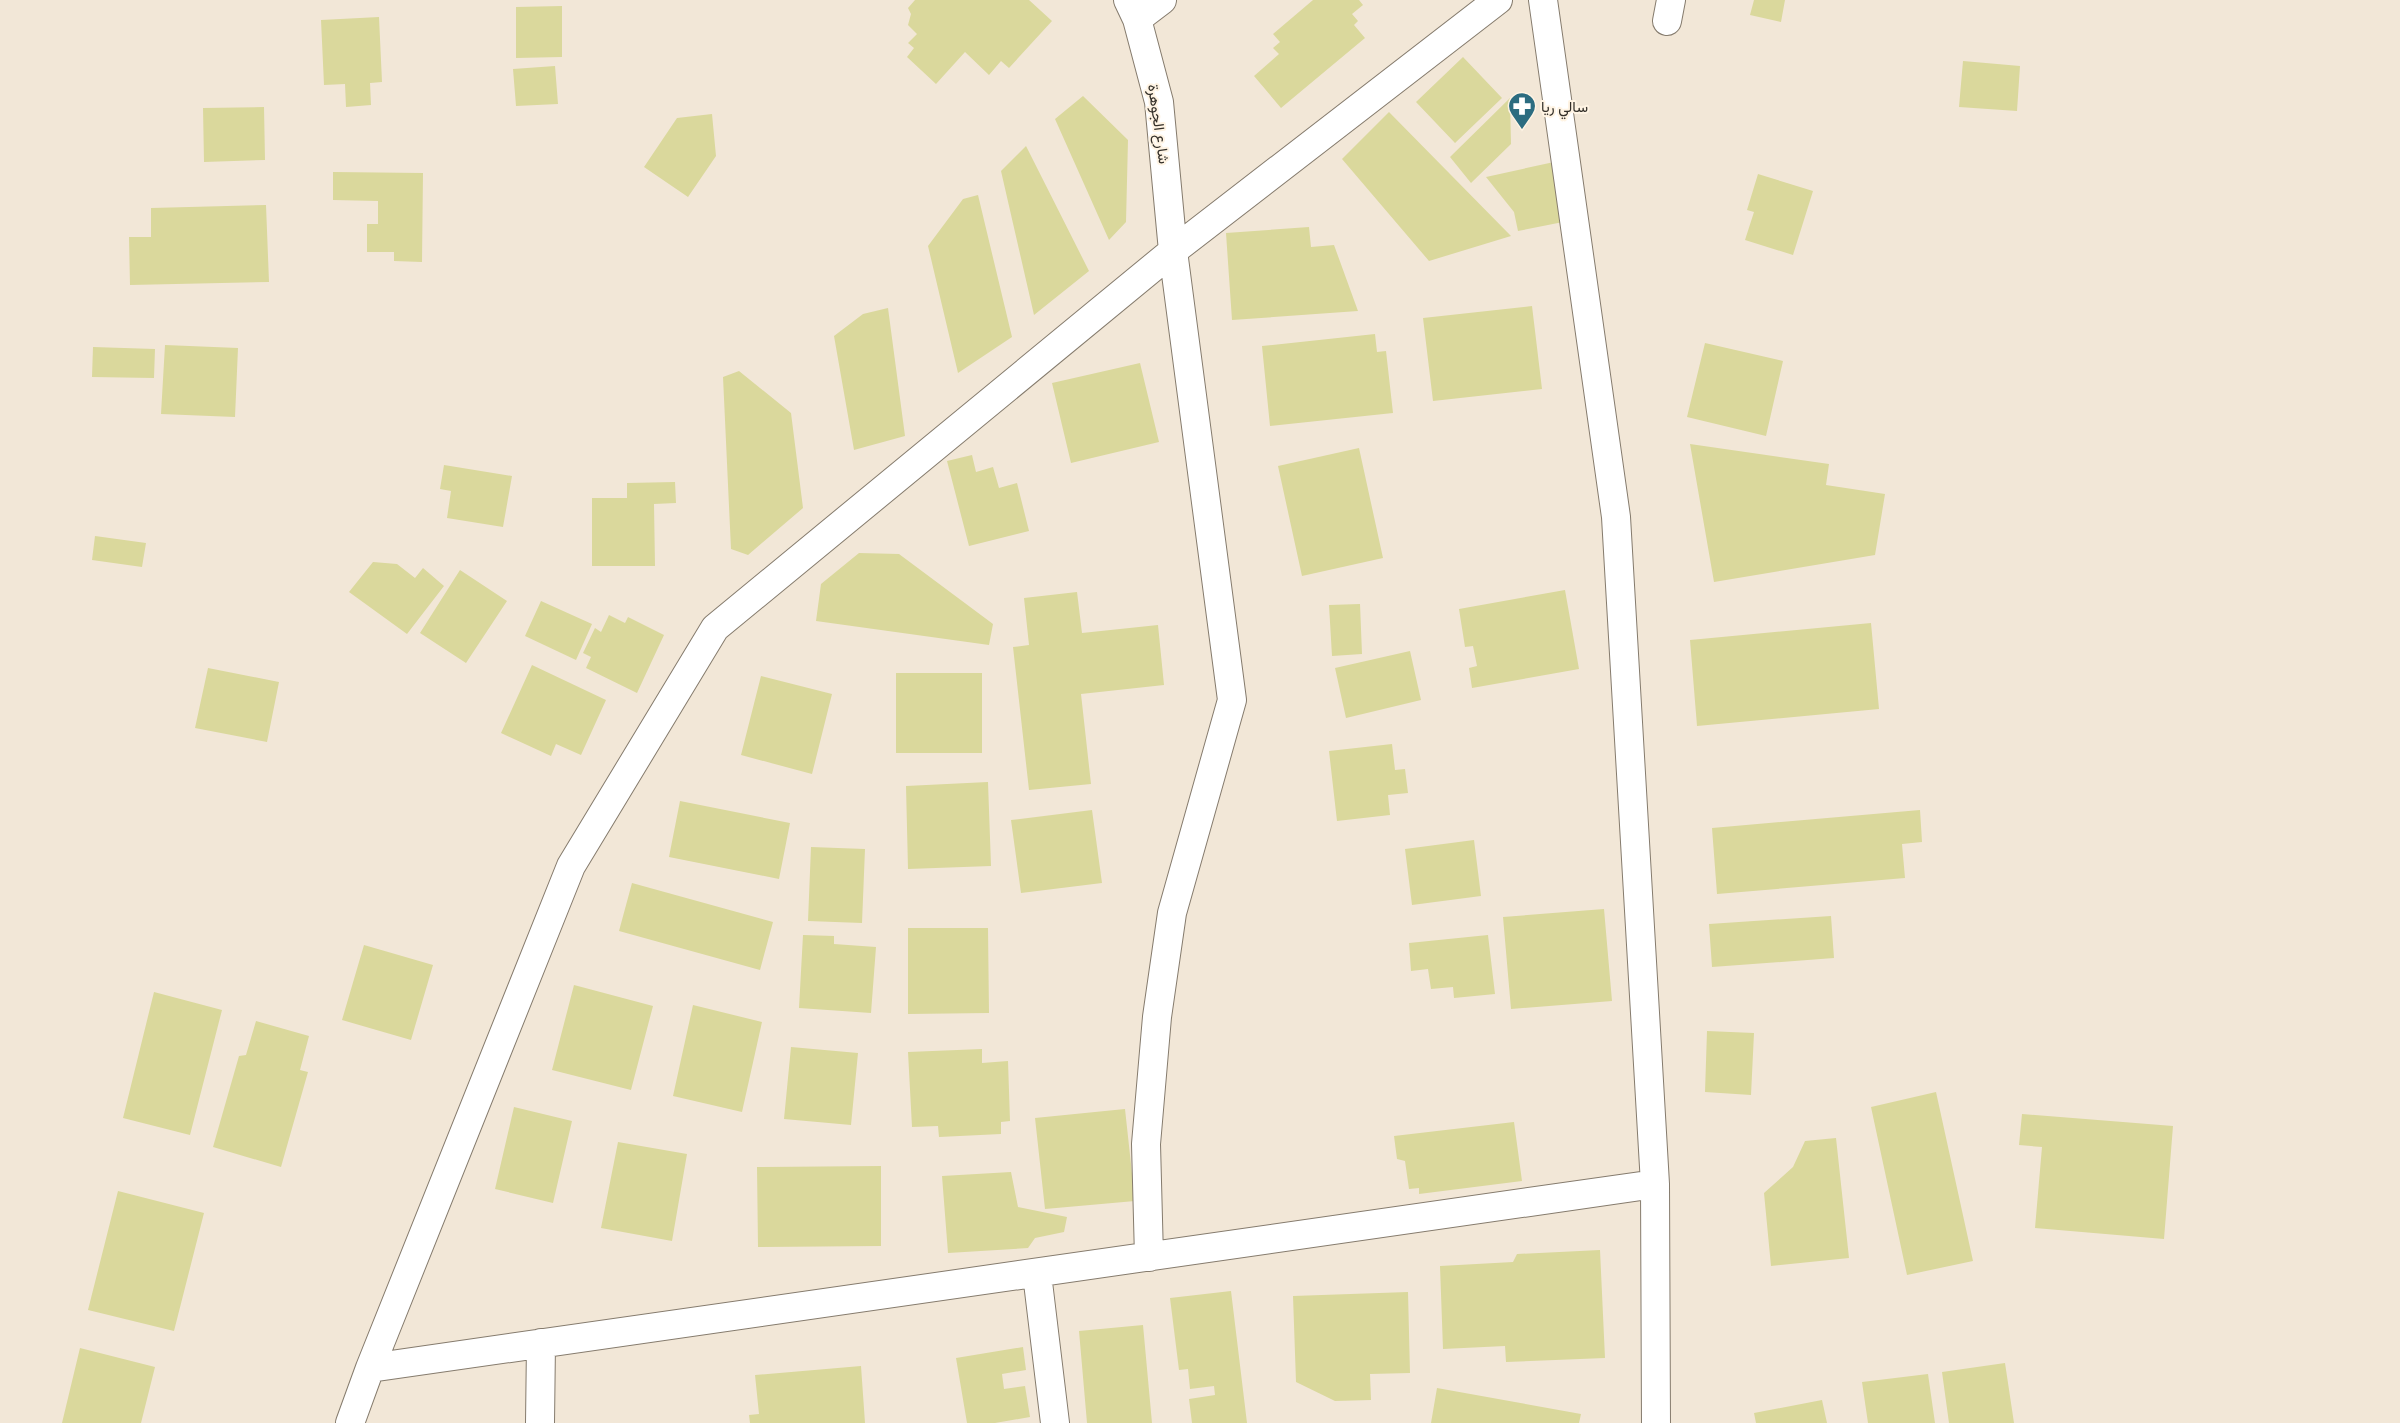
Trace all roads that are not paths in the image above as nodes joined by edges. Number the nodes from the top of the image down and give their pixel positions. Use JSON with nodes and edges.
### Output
{"nodes":[{"id":1,"x":1162,"y":0,"type":"edge"},
{"id":2,"x":1498,"y":0,"type":"edge"},
{"id":3,"x":1542,"y":0,"type":"edge"},
{"id":4,"x":1133,"y":10,"type":"edge"},
{"id":5,"x":1173,"y":251,"type":"junction"},
{"id":6,"x":1655,"y":1184,"type":"junction"},
{"id":7,"x":1149,"y":1258,"type":"junction"},
{"id":8,"x":1037,"y":1274,"type":"junction"},
{"id":9,"x":541,"y":1344,"type":"junction"},
{"id":10,"x":370,"y":1368,"type":"junction"},
{"id":11,"x":350,"y":1423,"type":"edge"},
{"id":12,"x":540,"y":1423,"type":"edge"},
{"id":13,"x":1054,"y":1423,"type":"edge"},
{"id":14,"x":1656,"y":1423,"type":"edge"}],
"edges":[{"from":1,"to":4,"type":"street"},
{"from":2,"to":5,"type":"street"},
{"from":3,"to":6,"type":"street"},
{"from":4,"to":5,"type":"street","name":"شارع الجوهرة"},
{"from":5,"to":7,"type":"street","name":"شارع الجوهرة"},
{"from":5,"to":10,"type":"street"},
{"from":6,"to":7,"type":"street"},
{"from":6,"to":14,"type":"street"},
{"from":7,"to":8,"type":"street"},
{"from":8,"to":9,"type":"street"},
{"from":8,"to":13,"type":"street"},
{"from":9,"to":10,"type":"street"},
{"from":9,"to":12,"type":"street"},
{"from":10,"to":11,"type":"street"}]}
